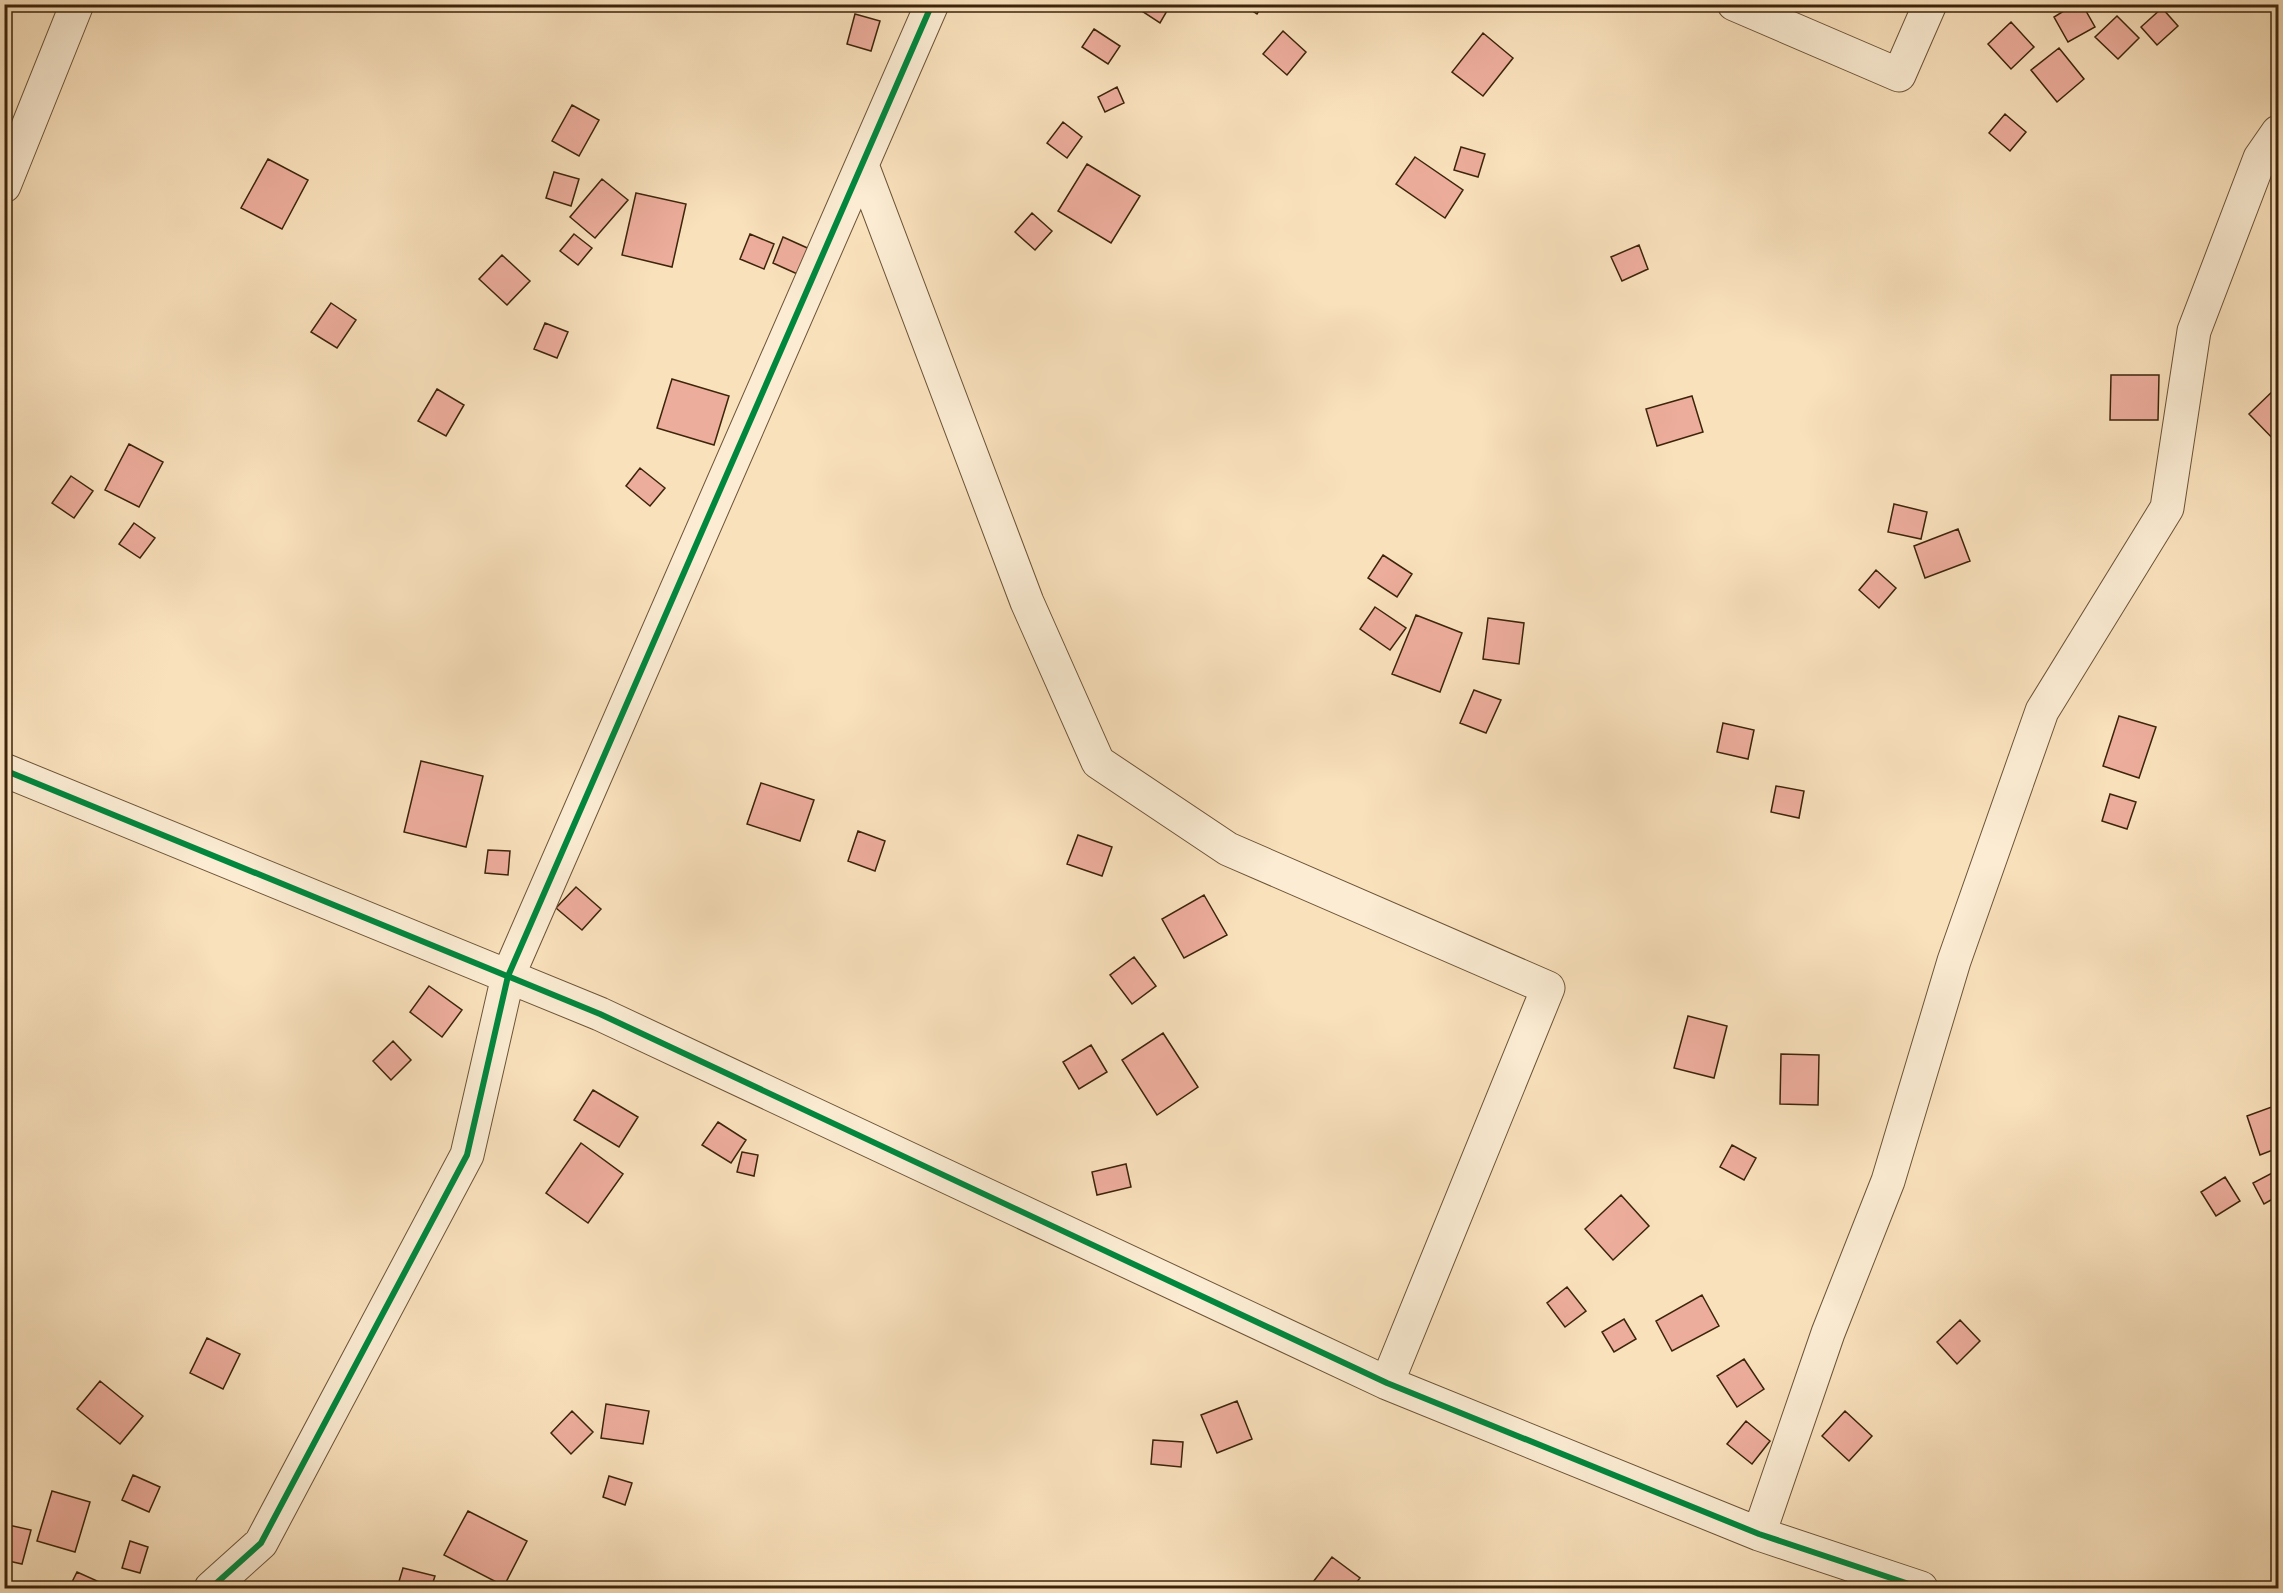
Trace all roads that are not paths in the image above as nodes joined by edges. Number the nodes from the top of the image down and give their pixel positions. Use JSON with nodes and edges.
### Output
{"nodes":[{"id":1,"x":77,"y":4,"type":"edge"},
{"id":2,"x":932,"y":4,"type":"edge"},
{"id":3,"x":1734,"y":4,"type":"edge"},
{"id":4,"x":1930,"y":4,"type":"edge"},
{"id":5,"x":2278,"y":132,"type":"edge"},
{"id":6,"x":862,"y":165,"type":"junction"},
{"id":7,"x":4,"y":186,"type":"edge"},
{"id":8,"x":4,"y":770,"type":"edge"},
{"id":9,"x":508,"y":976,"type":"junction"},
{"id":10,"x":1387,"y":1383,"type":"junction"},
{"id":11,"x":1759,"y":1534,"type":"junction"},
{"id":12,"x":211,"y":1588,"type":"edge"},
{"id":13,"x":1921,"y":1588,"type":"edge"}],
"edges":[{"from":1,"to":7,"type":"street"},
{"from":2,"to":6,"type":"street"},
{"from":3,"to":4,"type":"street"},
{"from":5,"to":11,"type":"street"},
{"from":6,"to":9,"type":"street"},
{"from":6,"to":10,"type":"street"},
{"from":8,"to":9,"type":"street"},
{"from":9,"to":10,"type":"street"},
{"from":9,"to":12,"type":"street"},
{"from":10,"to":11,"type":"street"},
{"from":11,"to":13,"type":"street"}]}
